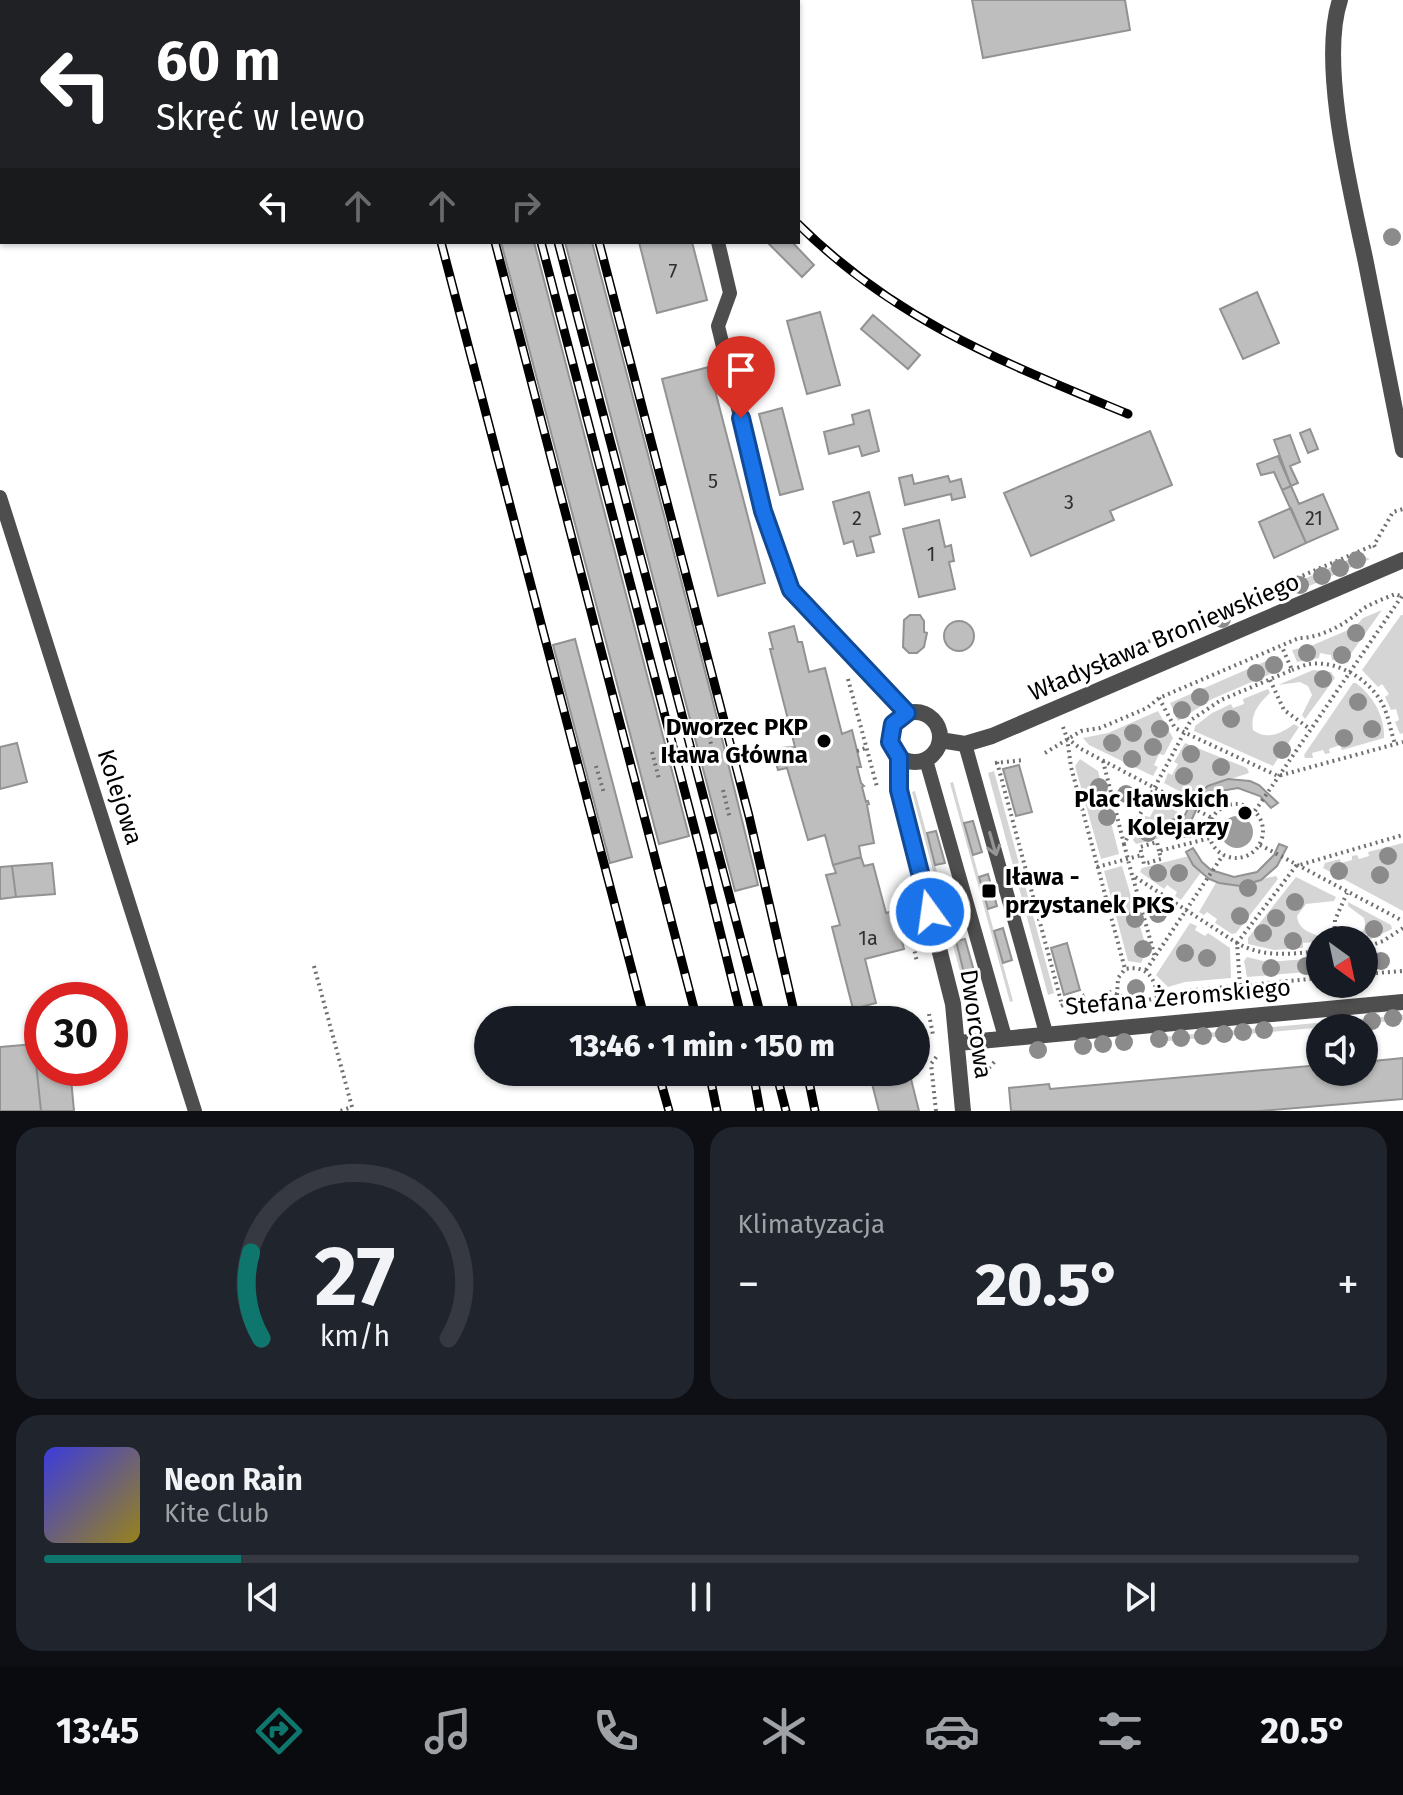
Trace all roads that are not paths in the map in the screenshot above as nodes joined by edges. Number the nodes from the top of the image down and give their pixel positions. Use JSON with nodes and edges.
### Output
{"nodes":[{"id":1,"x":1340,"y":0,"type":"edge"},
{"id":2,"x":718,"y":244,"type":"edge"},
{"id":3,"x":1403,"y":450,"type":"edge"},
{"id":4,"x":0,"y":497,"type":"edge"},
{"id":5,"x":1403,"y":560,"type":"edge"},
{"id":6,"x":907,"y":713,"type":"junction"},
{"id":7,"x":940,"y":740,"type":"junction"},
{"id":8,"x":965,"y":744,"type":"junction"},
{"id":9,"x":899,"y":757,"type":"junction"},
{"id":10,"x":926,"y":760,"type":"junction"},
{"id":11,"x":1403,"y":1002,"type":"edge"},
{"id":12,"x":1046,"y":1033,"type":"junction"},
{"id":13,"x":1005,"y":1037,"type":"junction"},
{"id":14,"x":958,"y":1043,"type":"junction"},
{"id":15,"x":195,"y":1111,"type":"edge"},
{"id":16,"x":963,"y":1111,"type":"edge"}],
"edges":[{"from":1,"to":3,"type":"street"},
{"from":2,"to":6,"type":"lane"},
{"from":4,"to":15,"type":"lane","name":"Kolejowa"},
{"from":5,"to":8,"type":"street","name":"Władysława Broniewskiego"},
{"from":6,"to":7,"type":"street"},
{"from":6,"to":9,"type":"street","name":"Dworcowa"},
{"from":7,"to":8,"type":"street","name":"Władysława Broniewskiego"},
{"from":7,"to":10,"type":"street"},
{"from":8,"to":12,"type":"lane","one_way":true},
{"from":9,"to":10,"type":"street"},
{"from":9,"to":14,"type":"street","name":"Dworcowa"},
{"from":10,"to":13,"type":"lane"},
{"from":11,"to":12,"type":"street","name":"Stefana Żeromskiego"},
{"from":12,"to":13,"type":"street","name":"Stefana Żeromskiego"},
{"from":13,"to":14,"type":"street","name":"Stefana Żeromskiego"},
{"from":14,"to":16,"type":"street","name":"Dworcowa"}]}
